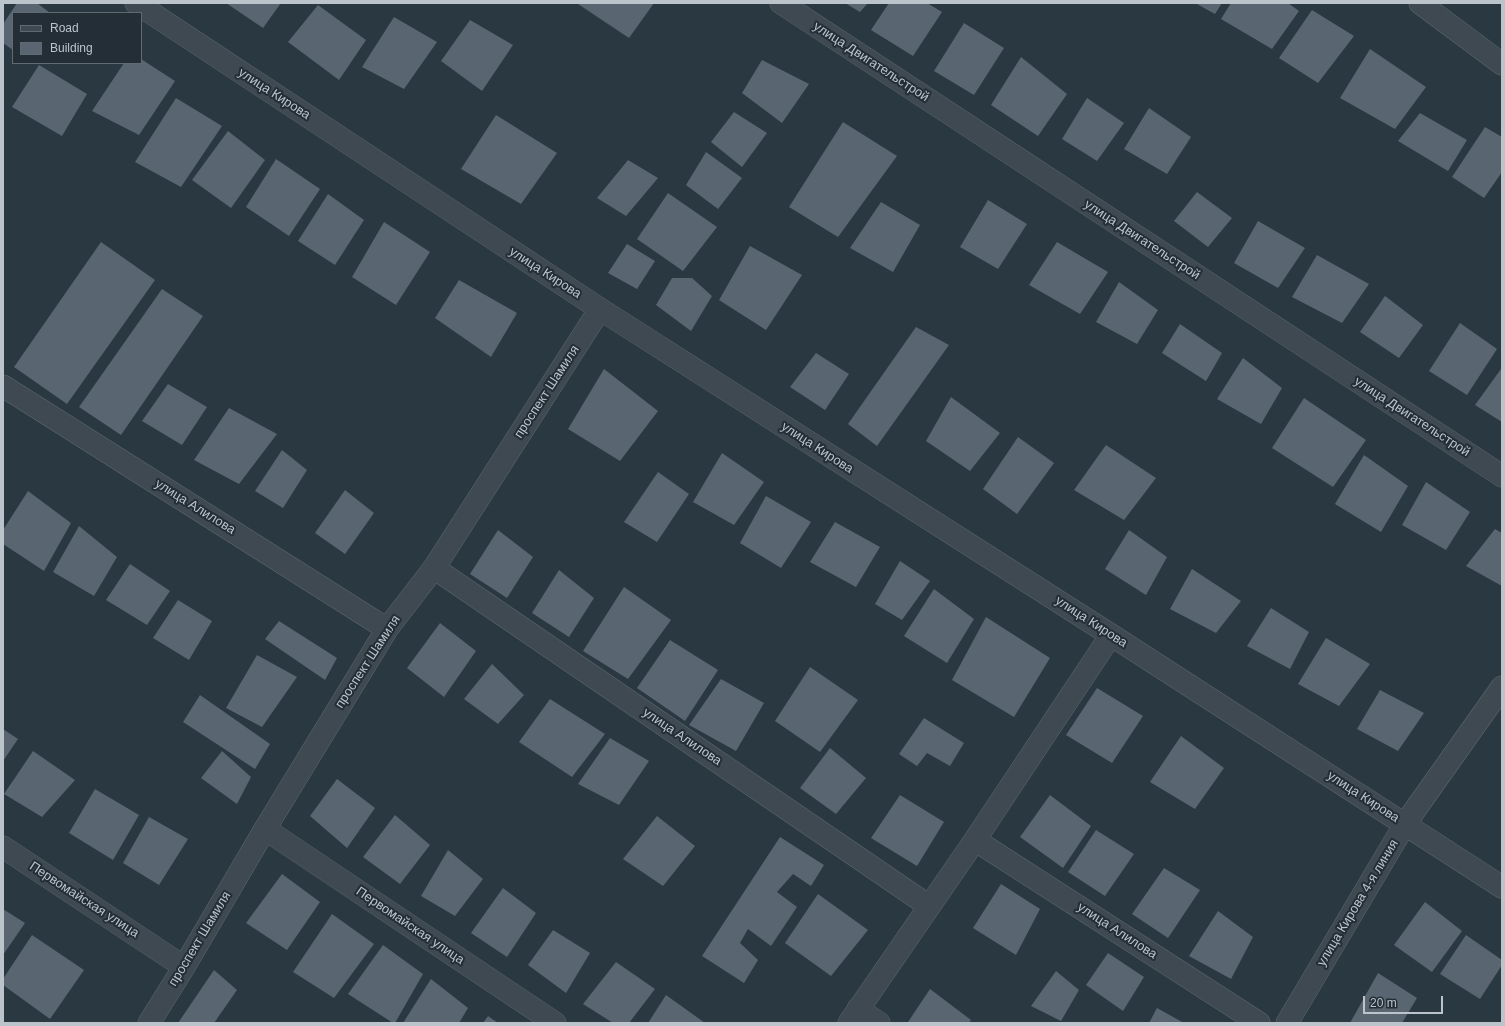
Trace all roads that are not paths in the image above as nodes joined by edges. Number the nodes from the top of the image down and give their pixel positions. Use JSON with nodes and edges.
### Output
{"nodes":[{"id":1,"x":136,"y":3,"type":"edge"},
{"id":2,"x":781,"y":3,"type":"edge"},
{"id":3,"x":1420,"y":3,"type":"edge"},
{"id":4,"x":1502,"y":64,"type":"edge"},
{"id":5,"x":600,"y":309,"type":"junction"},
{"id":6,"x":3,"y":386,"type":"edge"},
{"id":7,"x":1502,"y":476,"type":"edge"},
{"id":8,"x":434,"y":568,"type":"junction"},
{"id":9,"x":387,"y":629,"type":"junction"},
{"id":10,"x":1111,"y":634,"type":"junction"},
{"id":11,"x":1502,"y":687,"type":"edge"},
{"id":12,"x":1405,"y":824,"type":"junction"},
{"id":13,"x":265,"y":829,"type":"junction"},
{"id":14,"x":975,"y":840,"type":"junction"},
{"id":15,"x":3,"y":847,"type":"edge"},
{"id":16,"x":1502,"y":887,"type":"edge"},
{"id":17,"x":929,"y":906,"type":"junction"},
{"id":18,"x":184,"y":967,"type":"junction"},
{"id":19,"x":854,"y":1016,"type":"edge"},
{"id":20,"x":148,"y":1023,"type":"edge"},
{"id":21,"x":555,"y":1023,"type":"edge"},
{"id":22,"x":879,"y":1023,"type":"edge"},
{"id":23,"x":1259,"y":1023,"type":"edge"},
{"id":24,"x":1287,"y":1023,"type":"edge"}],
"edges":[{"from":1,"to":5,"type":"street","name":"улица Кирова"},
{"from":2,"to":7,"type":"street","name":"улица Двигательстрой"},
{"from":3,"to":4,"type":"street"},
{"from":5,"to":8,"type":"street","name":"проспект Шамиля"},
{"from":5,"to":10,"type":"street","name":"улица Кирова"},
{"from":6,"to":9,"type":"street","name":"улица Алилова"},
{"from":8,"to":9,"type":"street","name":"проспект Шамиля"},
{"from":8,"to":17,"type":"street","name":"улица Алилова"},
{"from":9,"to":13,"type":"street","name":"проспект Шамиля"},
{"from":10,"to":12,"type":"street","name":"улица Кирова"},
{"from":10,"to":14,"type":"street"},
{"from":11,"to":12,"type":"street","name":"улица Кирова 4-я линия"},
{"from":12,"to":16,"type":"street","name":"улица Кирова"},
{"from":12,"to":24,"type":"street","name":"улица Кирова 4-я линия"},
{"from":13,"to":18,"type":"street","name":"проспект Шамиля"},
{"from":13,"to":21,"type":"street","name":"Первомайская улица"},
{"from":14,"to":17,"type":"street"},
{"from":14,"to":23,"type":"street","name":"улица Алилова"},
{"from":15,"to":18,"type":"street","name":"Первомайская улица"},
{"from":17,"to":19,"type":"street"},
{"from":18,"to":20,"type":"street","name":"проспект Шамиля"},
{"from":19,"to":22,"type":"street"}]}
